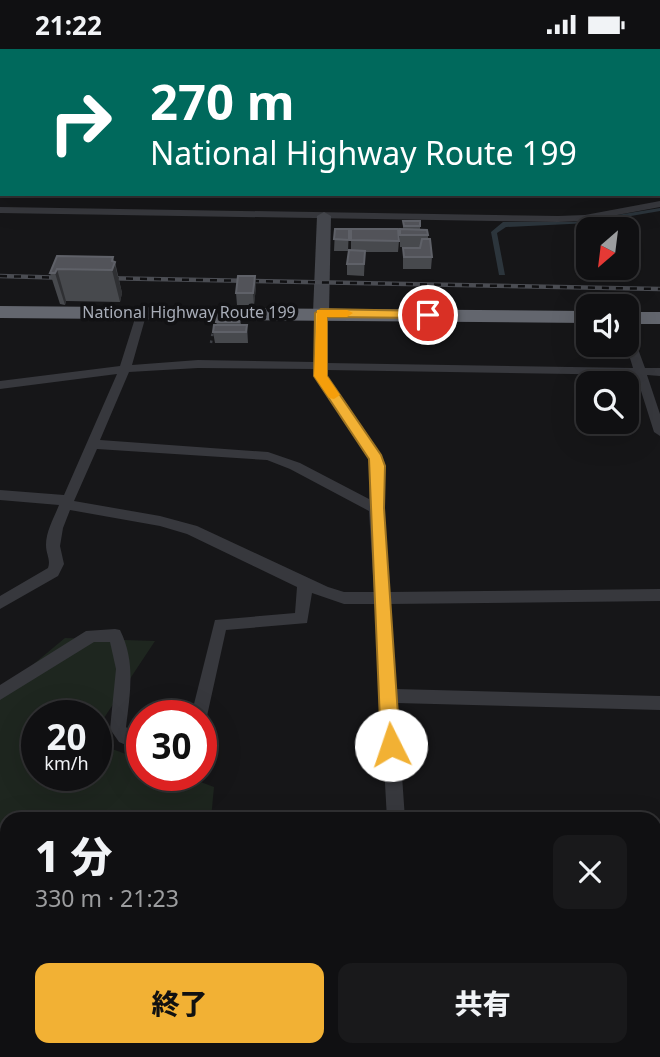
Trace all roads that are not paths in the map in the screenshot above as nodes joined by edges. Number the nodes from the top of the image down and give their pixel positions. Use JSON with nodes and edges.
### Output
{"nodes":[{"id":1,"x":660,"y":204,"type":"edge"},
{"id":2,"x":0,"y":210,"type":"edge"},
{"id":3,"x":324,"y":216,"type":"junction"},
{"id":4,"x":0,"y":312,"type":"edge"},
{"id":5,"x":141,"y":315,"type":"junction"},
{"id":6,"x":321,"y":317,"type":"junction"},
{"id":7,"x":576,"y":317,"type":"edge"},
{"id":8,"x":0,"y":318,"type":"edge"},
{"id":9,"x":639,"y":318,"type":"edge"},
{"id":10,"x":660,"y":318,"type":"edge"},
{"id":11,"x":576,"y":324,"type":"edge"},
{"id":12,"x":660,"y":325,"type":"edge"},
{"id":13,"x":639,"y":326,"type":"edge"},
{"id":14,"x":636,"y":357,"type":"edge"},
{"id":15,"x":320,"y":367,"type":"junction"},
{"id":16,"x":125,"y":369,"type":"junction"},
{"id":17,"x":641,"y":372,"type":"junction"},
{"id":18,"x":660,"y":372,"type":"edge"},
{"id":19,"x":0,"y":385,"type":"edge"},
{"id":20,"x":660,"y":432,"type":"edge"},
{"id":21,"x":93,"y":444,"type":"junction"},
{"id":22,"x":0,"y":495,"type":"edge"},
{"id":23,"x":66,"y":502,"type":"junction"},
{"id":24,"x":376,"y":508,"type":"junction"},
{"id":25,"x":305,"y":584,"type":"junction"},
{"id":26,"x":660,"y":595,"type":"edge"},
{"id":27,"x":381,"y":599,"type":"junction"},
{"id":28,"x":0,"y":603,"type":"edge"},
{"id":29,"x":0,"y":693,"type":"edge"},
{"id":30,"x":387,"y":696,"type":"junction"},
{"id":31,"x":202,"y":700,"type":"edge"},
{"id":32,"x":660,"y":703,"type":"edge"},
{"id":33,"x":126,"y":737,"type":"edge"},
{"id":34,"x":395,"y":812,"type":"edge"}],
"edges":[{"from":1,"to":3,"type":"street"},
{"from":2,"to":3,"type":"street"},
{"from":3,"to":6,"type":"street"},
{"from":4,"to":5,"type":"highway","name":"National Highway Route 199"},
{"from":5,"to":6,"type":"highway","name":"National Highway Route 199"},
{"from":5,"to":8,"type":"highway","name":"National Highway Route 199"},
{"from":5,"to":16,"type":"street"},
{"from":6,"to":7,"type":"highway","name":"National Highway Route 199"},
{"from":6,"to":11,"type":"highway","name":"National Highway Route 199"},
{"from":6,"to":15,"type":"street"},
{"from":9,"to":10,"type":"highway"},
{"from":12,"to":13,"type":"highway"},
{"from":14,"to":17,"type":"street"},
{"from":15,"to":16,"type":"street"},
{"from":15,"to":17,"type":"street"},
{"from":15,"to":24,"type":"street"},
{"from":16,"to":19,"type":"street"},
{"from":16,"to":21,"type":"street"},
{"from":17,"to":18,"type":"street"},
{"from":17,"to":20,"type":"street"},
{"from":21,"to":23,"type":"street"},
{"from":21,"to":24,"type":"street"},
{"from":22,"to":23,"type":"street"},
{"from":23,"to":25,"type":"street"},
{"from":23,"to":28,"type":"street"},
{"from":24,"to":27,"type":"street"},
{"from":25,"to":27,"type":"street"},
{"from":25,"to":31,"type":"street"},
{"from":26,"to":27,"type":"street"},
{"from":27,"to":30,"type":"street"},
{"from":29,"to":33,"type":"street"},
{"from":30,"to":32,"type":"street"},
{"from":30,"to":34,"type":"street"}]}
